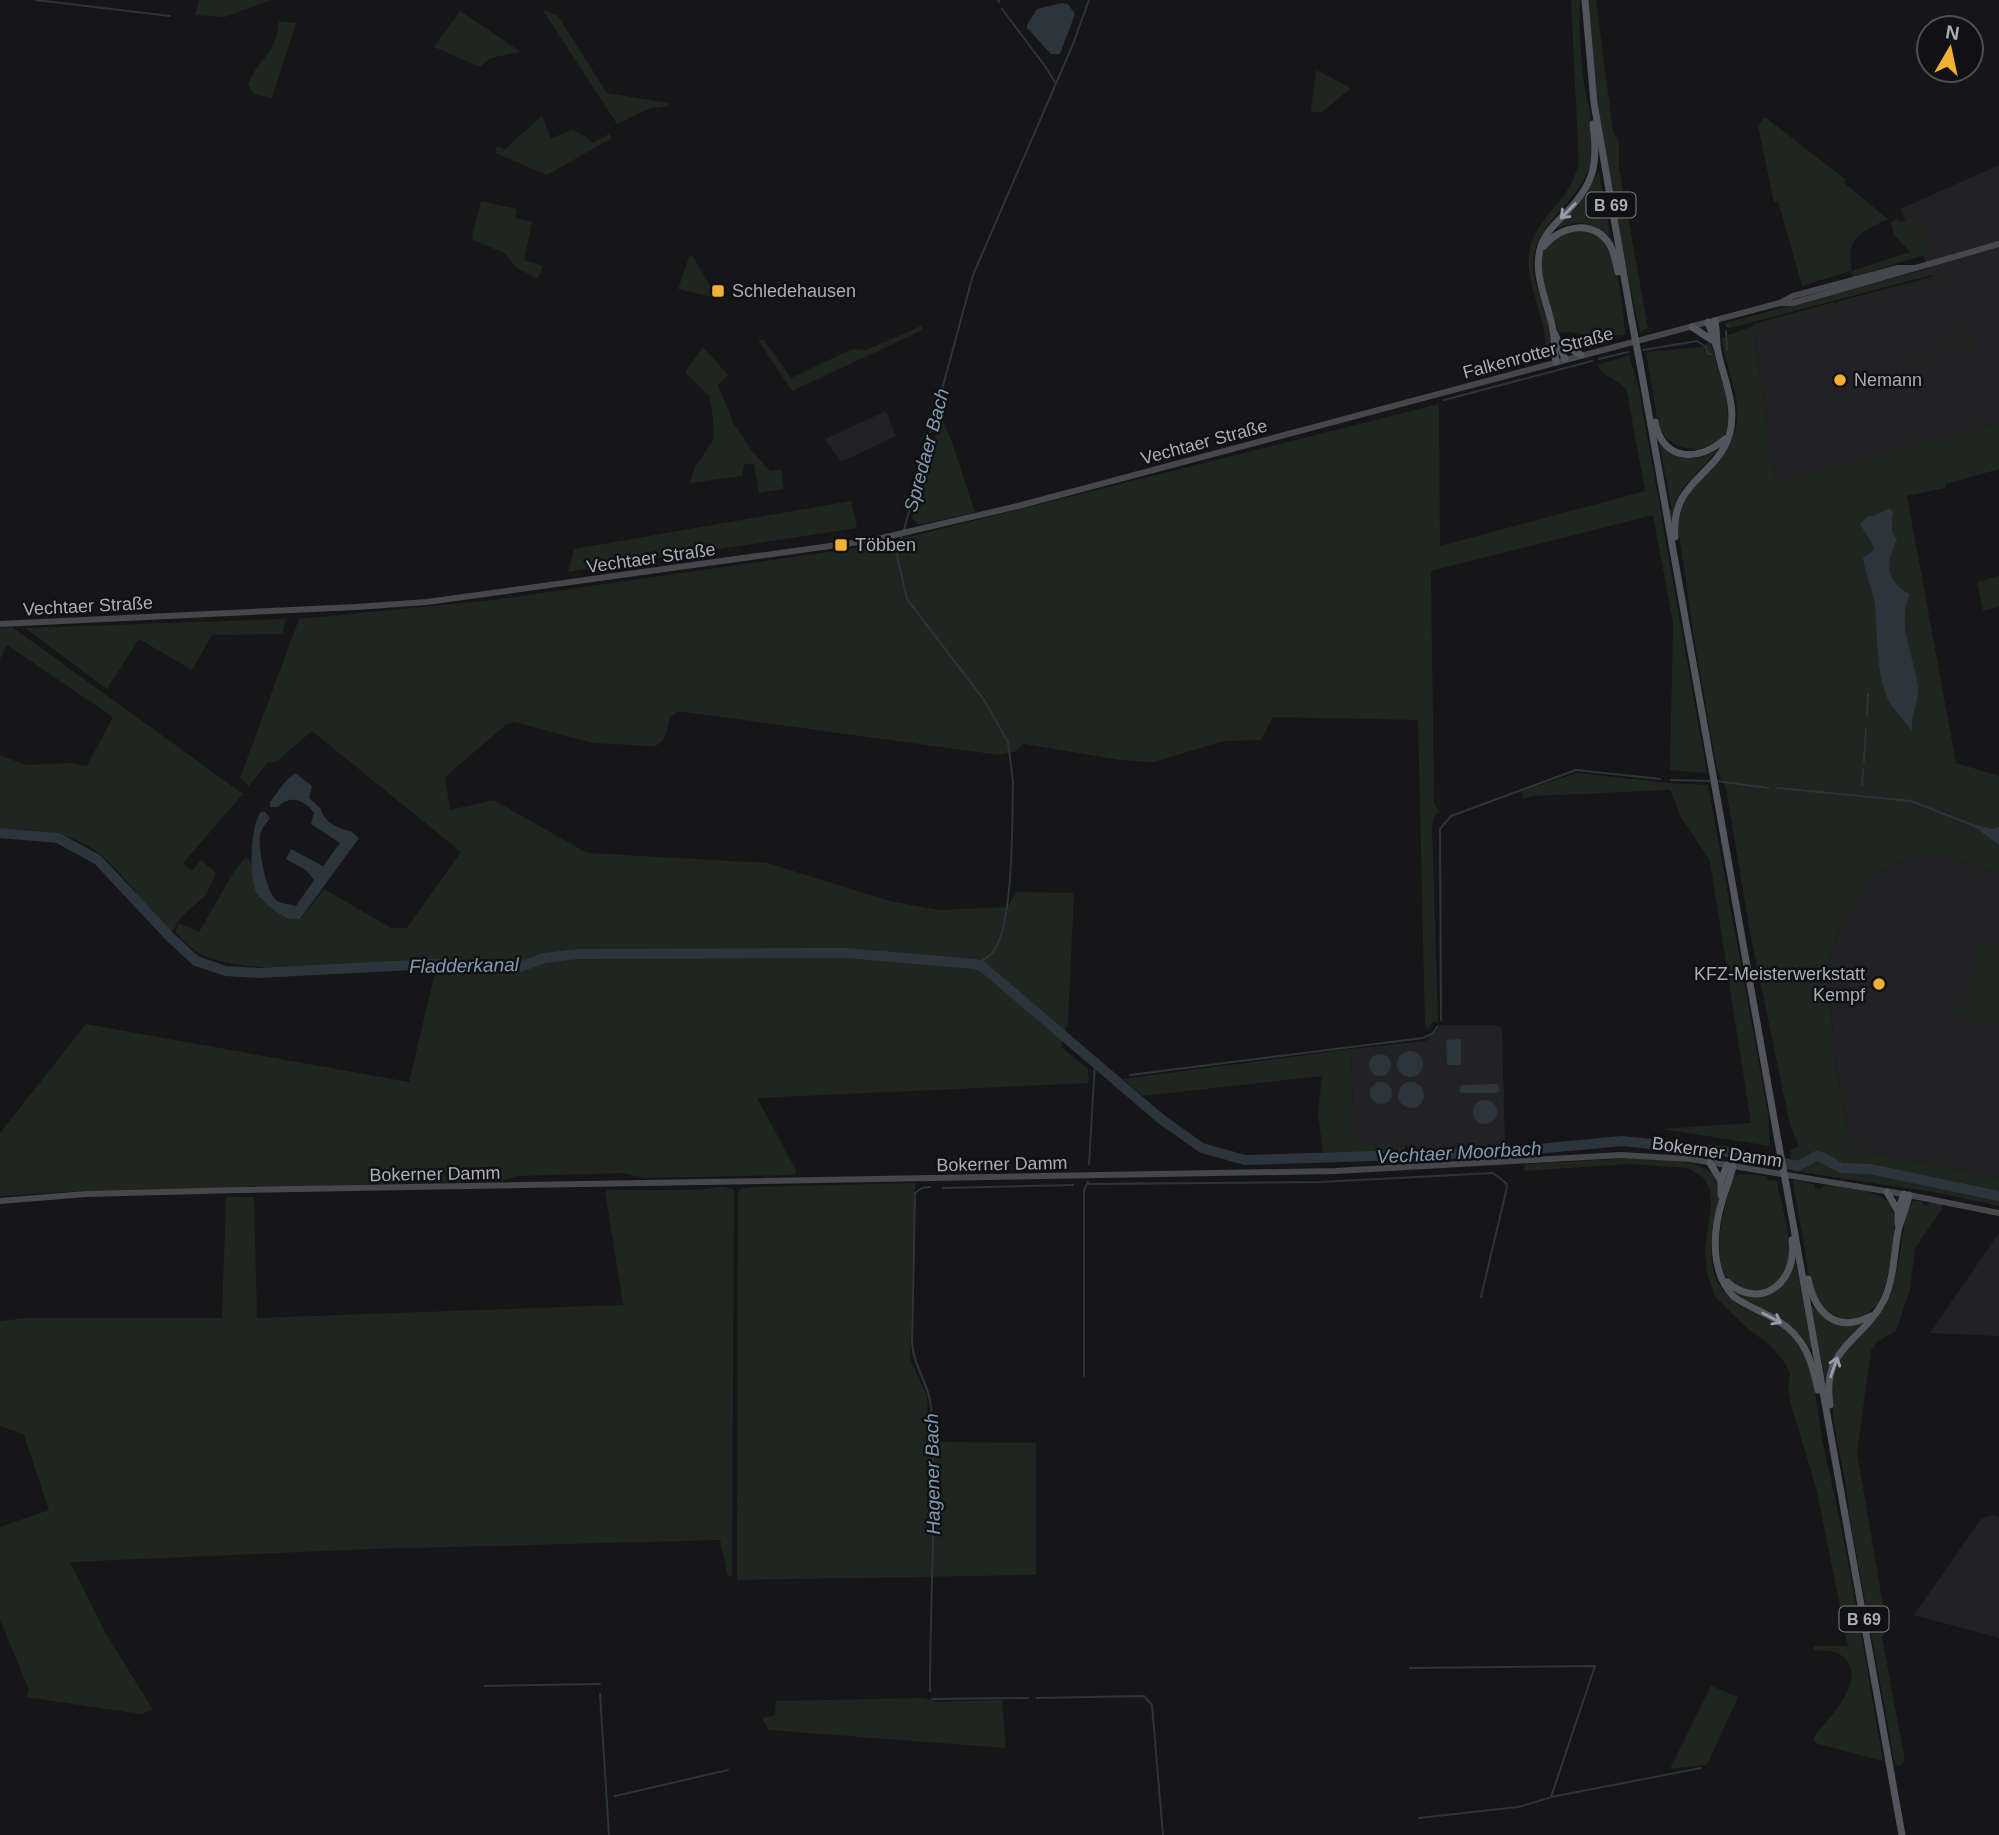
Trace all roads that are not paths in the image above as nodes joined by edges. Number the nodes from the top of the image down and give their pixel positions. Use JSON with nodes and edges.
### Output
{"nodes":[{"id":1,"x":1585,"y":0,"type":"edge"},
{"id":2,"x":1594,"y":103,"type":"junction"},
{"id":3,"x":1999,"y":244,"type":"edge"},
{"id":4,"x":1539,"y":260,"type":"junction"},
{"id":5,"x":1629,"y":307,"type":"junction"},
{"id":6,"x":1711,"y":322,"type":"junction"},
{"id":7,"x":1692,"y":327,"type":"junction"},
{"id":8,"x":1553,"y":331,"type":"junction"},
{"id":9,"x":1712,"y":340,"type":"junction"},
{"id":10,"x":1560,"y":343,"type":"junction"},
{"id":11,"x":1718,"y":350,"type":"junction"},
{"id":12,"x":1581,"y":355,"type":"junction"},
{"id":13,"x":1565,"y":359,"type":"junction"},
{"id":14,"x":1556,"y":362,"type":"junction"},
{"id":15,"x":1642,"y":378,"type":"junction"},
{"id":16,"x":1293,"y":433,"type":"joint"},
{"id":17,"x":1729,"y":436,"type":"junction"},
{"id":18,"x":1679,"y":579,"type":"junction"},
{"id":19,"x":0,"y":624,"type":"edge"},
{"id":20,"x":1710,"y":1163,"type":"junction"},
{"id":21,"x":1730,"y":1166,"type":"junction"},
{"id":22,"x":1721,"y":1181,"type":"junction"},
{"id":23,"x":1887,"y":1192,"type":"junction"},
{"id":24,"x":1906,"y":1195,"type":"junction"},
{"id":25,"x":0,"y":1201,"type":"edge"},
{"id":26,"x":1722,"y":1201,"type":"junction"},
{"id":27,"x":1790,"y":1210,"type":"junction"},
{"id":28,"x":1898,"y":1211,"type":"junction"},
{"id":29,"x":1999,"y":1213,"type":"edge"},
{"id":30,"x":1899,"y":1228,"type":"junction"},
{"id":31,"x":1797,"y":1244,"type":"junction"},
{"id":32,"x":1721,"y":1277,"type":"junction"},
{"id":33,"x":1875,"y":1314,"type":"junction"},
{"id":34,"x":1826,"y":1409,"type":"junction"},
{"id":35,"x":1831,"y":1433,"type":"junction"},
{"id":36,"x":1902,"y":1835,"type":"edge"}],
"edges":[{"from":1,"to":2,"type":"main road","number":"B 69"},
{"from":2,"to":4,"type":"main road","one_way":true},
{"from":2,"to":5,"type":"main road","number":"B 69"},
{"from":3,"to":6,"type":"main road","name":"Falkenrotter Straße"},
{"from":4,"to":5,"type":"main road"},
{"from":4,"to":8,"type":"main road"},
{"from":5,"to":15,"type":"main road","number":"B 69","bridge":true},
{"from":6,"to":7,"type":"main road","name":"Falkenrotter Straße"},
{"from":6,"to":9,"type":"main road"},
{"from":6,"to":11,"type":"main road"},
{"from":7,"to":9,"type":"main road"},
{"from":7,"to":12,"type":"main road","name":"Falkenrotter Straße"},
{"from":8,"to":10,"type":"main road"},
{"from":8,"to":14,"type":"main road"},
{"from":9,"to":11,"type":"main road"},
{"from":10,"to":12,"type":"main road"},
{"from":10,"to":13,"type":"main road"},
{"from":11,"to":17,"type":"main road"},
{"from":12,"to":13,"type":"main road","name":"Falkenrotter Straße"},
{"from":13,"to":14,"type":"main road","name":"Falkenrotter Straße"},
{"from":14,"to":16,"type":"main road","name":"Falkenrotter Straße"},
{"from":15,"to":17,"type":"main road"},
{"from":15,"to":18,"type":"main road","number":"B 69"},
{"from":16,"to":19,"type":"main road","name":"Vechtaer Straße"},
{"from":17,"to":18,"type":"main road"},
{"from":18,"to":27,"type":"main road","number":"B 69","bridge":true},
{"from":20,"to":21,"type":"main road","name":"Bokerner Damm"},
{"from":20,"to":22,"type":"main road"},
{"from":20,"to":25,"type":"main road","name":"Bokerner Damm"},
{"from":21,"to":22,"type":"main road"},
{"from":21,"to":23,"type":"main road","name":"Bokerner Damm"},
{"from":21,"to":26,"type":"main road"},
{"from":22,"to":26,"type":"main road"},
{"from":23,"to":24,"type":"main road","name":"Bokerner Damm"},
{"from":23,"to":28,"type":"main road"},
{"from":24,"to":28,"type":"main road"},
{"from":24,"to":29,"type":"main road","name":"Bokerner Damm"},
{"from":24,"to":30,"type":"main road"},
{"from":26,"to":32,"type":"main road"},
{"from":27,"to":31,"type":"main road","number":"B 69"},
{"from":27,"to":32,"type":"main road"},
{"from":28,"to":30,"type":"main road"},
{"from":30,"to":33,"type":"main road"},
{"from":31,"to":33,"type":"main road"},
{"from":31,"to":34,"type":"main road","number":"B 69"},
{"from":32,"to":34,"type":"main road","one_way":true},
{"from":35,"to":33,"type":"main road","one_way":true},
{"from":34,"to":35,"type":"main road","number":"B 69"},
{"from":35,"to":36,"type":"main road","number":"B 69"}]}
